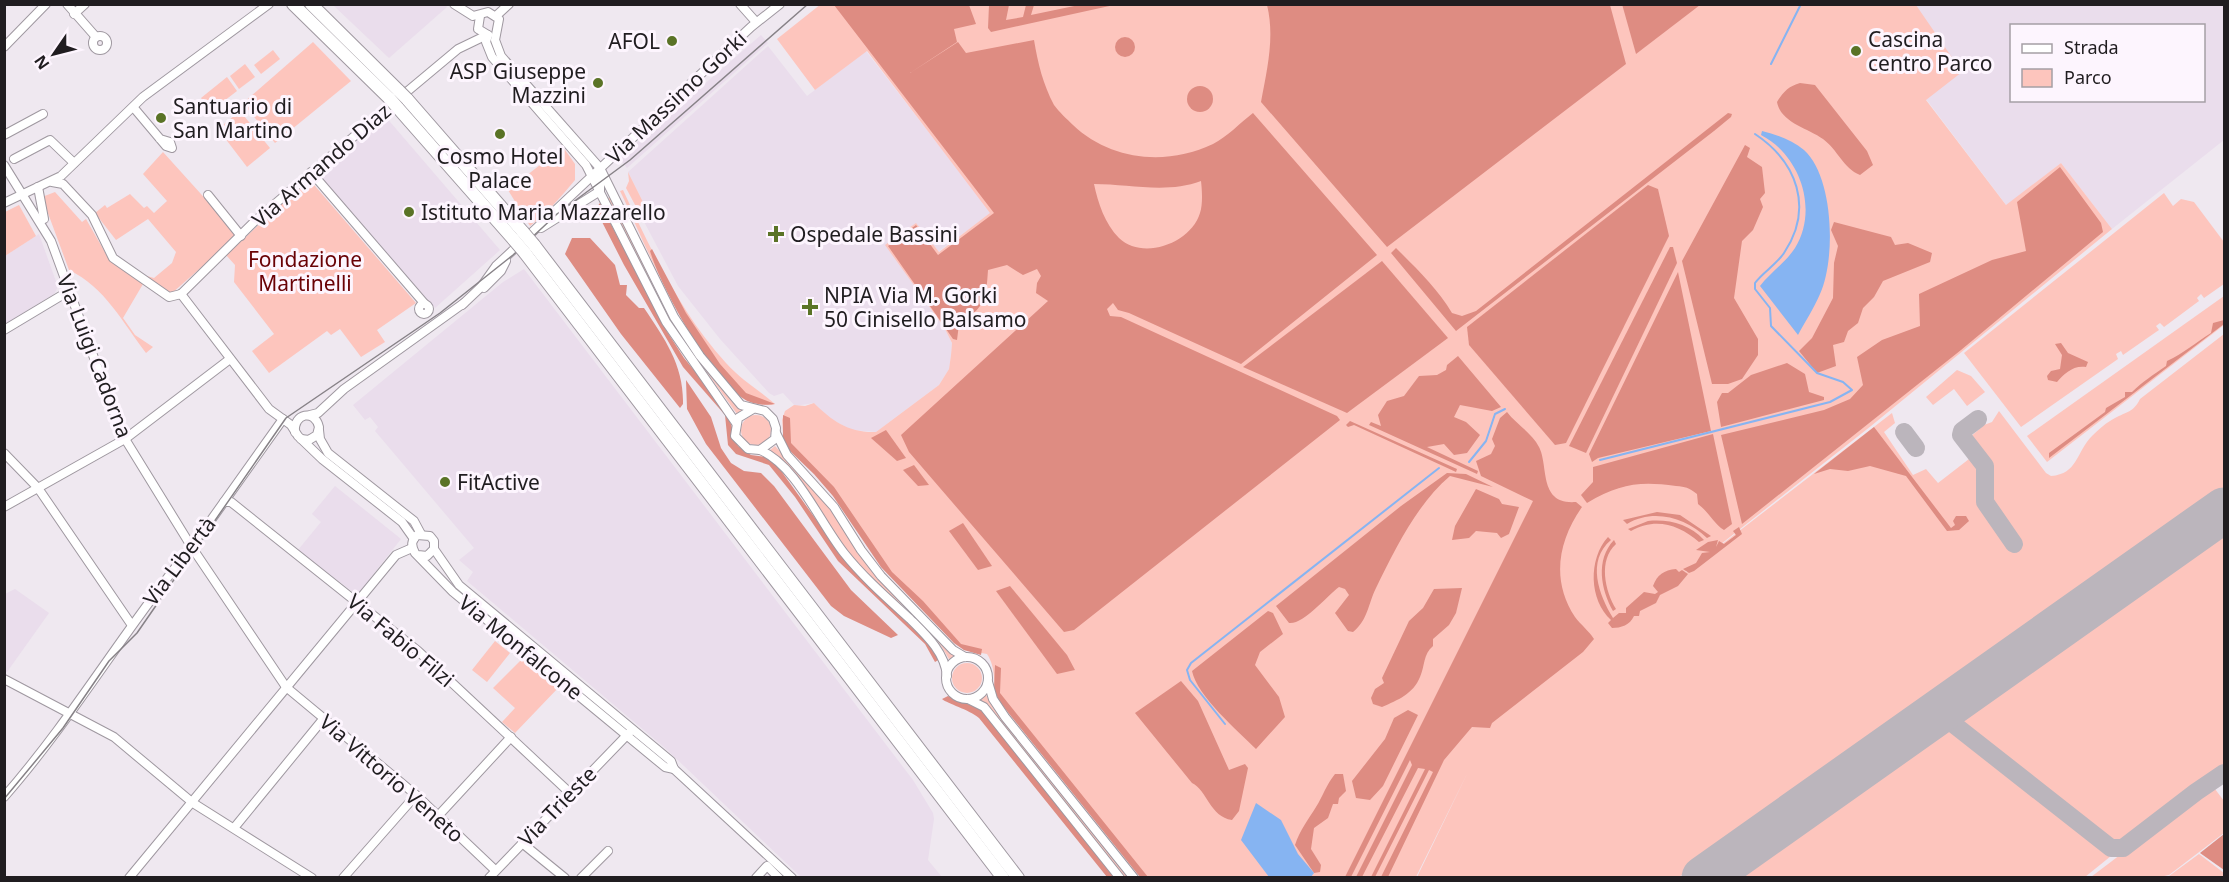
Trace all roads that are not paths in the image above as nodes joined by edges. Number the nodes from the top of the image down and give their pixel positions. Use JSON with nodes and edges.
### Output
{"nodes":[{"id":1,"x":46,"y":4,"type":"edge"},
{"id":2,"x":67,"y":4,"type":"edge"},
{"id":3,"x":85,"y":4,"type":"edge"},
{"id":4,"x":269,"y":4,"type":"edge"},
{"id":5,"x":293,"y":4,"type":"edge"},
{"id":6,"x":311,"y":4,"type":"edge"},
{"id":7,"x":454,"y":4,"type":"edge"},
{"id":8,"x":509,"y":4,"type":"edge"},
{"id":9,"x":740,"y":4,"type":"edge"},
{"id":10,"x":780,"y":4,"type":"edge"},
{"id":11,"x":74,"y":14,"type":"junction"},
{"id":12,"x":480,"y":16,"type":"junction"},
{"id":13,"x":496,"y":16,"type":"junction"},
{"id":14,"x":756,"y":22,"type":"junction"},
{"id":15,"x":491,"y":34,"type":"junction"},
{"id":16,"x":96,"y":38,"type":"dead end"},
{"id":17,"x":468,"y":43,"type":"junction"},
{"id":18,"x":4,"y":47,"type":"edge"},
{"id":19,"x":492,"y":57,"type":"junction"},
{"id":20,"x":398,"y":99,"type":"junction"},
{"id":21,"x":134,"y":108,"type":"junction"},
{"id":22,"x":43,"y":114,"type":"dead end"},
{"id":23,"x":4,"y":135,"type":"edge"},
{"id":24,"x":160,"y":140,"type":"dead end"},
{"id":25,"x":14,"y":159,"type":"dead end"},
{"id":26,"x":74,"y":163,"type":"junction"},
{"id":27,"x":4,"y":165,"type":"edge"},
{"id":28,"x":600,"y":168,"type":"junction"},
{"id":29,"x":311,"y":172,"type":"junction"},
{"id":30,"x":592,"y":176,"type":"junction"},
{"id":31,"x":62,"y":180,"type":"junction"},
{"id":32,"x":38,"y":188,"type":"junction"},
{"id":33,"x":600,"y":191,"type":"junction"},
{"id":34,"x":24,"y":193,"type":"junction"},
{"id":35,"x":208,"y":195,"type":"dead end"},
{"id":36,"x":4,"y":203,"type":"edge"},
{"id":37,"x":46,"y":228,"type":"junction"},
{"id":38,"x":525,"y":234,"type":"junction"},
{"id":39,"x":241,"y":236,"type":"junction"},
{"id":40,"x":529,"y":249,"type":"junction"},
{"id":41,"x":69,"y":291,"type":"junction"},
{"id":42,"x":181,"y":294,"type":"junction"},
{"id":43,"x":424,"y":303,"type":"dead end"},
{"id":44,"x":4,"y":330,"type":"edge"},
{"id":45,"x":230,"y":359,"type":"junction"},
{"id":46,"x":342,"y":392,"type":"junction"},
{"id":47,"x":753,"y":409,"type":"junction"},
{"id":48,"x":310,"y":415,"type":"junction"},
{"id":49,"x":283,"y":419,"type":"junction"},
{"id":50,"x":735,"y":423,"type":"junction"},
{"id":51,"x":319,"y":429,"type":"junction"},
{"id":52,"x":776,"y":432,"type":"junction"},
{"id":53,"x":298,"y":435,"type":"junction"},
{"id":54,"x":125,"y":439,"type":"junction"},
{"id":55,"x":760,"y":450,"type":"junction"},
{"id":56,"x":4,"y":453,"type":"edge"},
{"id":57,"x":38,"y":488,"type":"junction"},
{"id":58,"x":224,"y":502,"type":"junction"},
{"id":59,"x":4,"y":507,"type":"edge"},
{"id":60,"x":417,"y":536,"type":"junction"},
{"id":61,"x":192,"y":547,"type":"junction"},
{"id":62,"x":434,"y":549,"type":"junction"},
{"id":63,"x":415,"y":552,"type":"junction"},
{"id":64,"x":356,"y":603,"type":"junction"},
{"id":65,"x":131,"y":624,"type":"junction"},
{"id":66,"x":965,"y":657,"type":"junction"},
{"id":67,"x":947,"y":676,"type":"junction"},
{"id":68,"x":4,"y":679,"type":"edge"},
{"id":69,"x":988,"y":682,"type":"junction"},
{"id":70,"x":286,"y":687,"type":"junction"},
{"id":71,"x":968,"y":699,"type":"junction"},
{"id":72,"x":70,"y":715,"type":"junction"},
{"id":73,"x":324,"y":718,"type":"junction"},
{"id":74,"x":633,"y":728,"type":"junction"},
{"id":75,"x":627,"y":736,"type":"junction"},
{"id":76,"x":511,"y":737,"type":"junction"},
{"id":77,"x":674,"y":769,"type":"junction"},
{"id":78,"x":570,"y":793,"type":"junction"},
{"id":79,"x":416,"y":795,"type":"junction"},
{"id":80,"x":4,"y":797,"type":"edge"},
{"id":81,"x":193,"y":803,"type":"junction"},
{"id":82,"x":438,"y":816,"type":"junction"},
{"id":83,"x":234,"y":828,"type":"junction"},
{"id":84,"x":522,"y":843,"type":"junction"},
{"id":85,"x":608,"y":851,"type":"dead end"},
{"id":86,"x":495,"y":870,"type":"junction"},
{"id":87,"x":780,"y":873,"type":"edge"},
{"id":88,"x":129,"y":878,"type":"edge"},
{"id":89,"x":312,"y":878,"type":"edge"},
{"id":90,"x":343,"y":878,"type":"edge"},
{"id":91,"x":489,"y":878,"type":"edge"},
{"id":92,"x":565,"y":878,"type":"edge"},
{"id":93,"x":581,"y":878,"type":"edge"},
{"id":94,"x":756,"y":878,"type":"edge"},
{"id":95,"x":786,"y":878,"type":"edge"},
{"id":96,"x":792,"y":878,"type":"edge"},
{"id":97,"x":1003,"y":878,"type":"edge"},
{"id":98,"x":1018,"y":878,"type":"edge"},
{"id":99,"x":1120,"y":878,"type":"edge"},
{"id":100,"x":1134,"y":878,"type":"edge"}],
"edges":[{"from":1,"to":18,"type":"street"},
{"from":2,"to":11,"type":"street"},
{"from":3,"to":11,"type":"street"},
{"from":4,"to":21,"type":"street"},
{"from":5,"to":20,"type":"highway"},
{"from":6,"to":20,"type":"highway"},
{"from":7,"to":12,"type":"street"},
{"from":8,"to":13,"type":"street"},
{"from":9,"to":14,"type":"street"},
{"from":10,"to":14,"type":"street","name":"Via Massimo Gorki"},
{"from":11,"to":16,"type":"street"},
{"from":12,"to":13,"type":"street"},
{"from":12,"to":15,"type":"street"},
{"from":13,"to":15,"type":"street"},
{"from":14,"to":28,"type":"street","name":"Via Massimo Gorki"},
{"from":15,"to":17,"type":"street","name":"Via Armando Diaz"},
{"from":15,"to":19,"type":"street"},
{"from":15,"to":28,"type":"street"},
{"from":17,"to":19,"type":"street"},
{"from":17,"to":29,"type":"street","name":"Via Armando Diaz"},
{"from":19,"to":30,"type":"street"},
{"from":20,"to":38,"type":"highway"},
{"from":21,"to":24,"type":"street"},
{"from":21,"to":26,"type":"street"},
{"from":22,"to":23,"type":"street"},
{"from":25,"to":26,"type":"street"},
{"from":26,"to":31,"type":"street"},
{"from":27,"to":34,"type":"street","name":"Via Luigi Cadorna"},
{"from":28,"to":30,"type":"street","name":"Via Massimo Gorki"},
{"from":28,"to":33,"type":"street","name":"Via Massimo Gorki"},
{"from":28,"to":47,"type":"street"},
{"from":29,"to":39,"type":"street","name":"Via Armando Diaz"},
{"from":29,"to":43,"type":"street"},
{"from":30,"to":33,"type":"street"},
{"from":30,"to":38,"type":"street","name":"Via Massimo Gorki"},
{"from":31,"to":32,"type":"street"},
{"from":31,"to":42,"type":"street"},
{"from":32,"to":34,"type":"street"},
{"from":32,"to":37,"type":"street"},
{"from":33,"to":38,"type":"street","name":"Via Massimo Gorki"},
{"from":33,"to":50,"type":"street"},
{"from":34,"to":36,"type":"street"},
{"from":34,"to":37,"type":"street","name":"Via Luigi Cadorna"},
{"from":35,"to":39,"type":"street"},
{"from":37,"to":41,"type":"street","name":"Via Luigi Cadorna"},
{"from":38,"to":40,"type":"highway","bridge":true},
{"from":38,"to":46,"type":"street","name":"Via Massimo Gorki"},
{"from":39,"to":42,"type":"street","name":"Via Armando Diaz"},
{"from":40,"to":97,"type":"highway"},
{"from":40,"to":98,"type":"highway"},
{"from":41,"to":44,"type":"street"},
{"from":41,"to":54,"type":"street","name":"Via Luigi Cadorna"},
{"from":42,"to":45,"type":"street"},
{"from":45,"to":49,"type":"street"},
{"from":45,"to":54,"type":"street"},
{"from":46,"to":48,"type":"street","name":"Via Massimo Gorki"},
{"from":46,"to":51,"type":"street","name":"Via Massimo Gorki"},
{"from":47,"to":50,"type":"street"},
{"from":47,"to":52,"type":"street"},
{"from":48,"to":51,"type":"street"},
{"from":48,"to":53,"type":"street"},
{"from":49,"to":53,"type":"street"},
{"from":49,"to":58,"type":"street","name":"Via Libertà"},
{"from":50,"to":55,"type":"street"},
{"from":51,"to":53,"type":"street"},
{"from":51,"to":60,"type":"street"},
{"from":52,"to":55,"type":"street"},
{"from":52,"to":66,"type":"street"},
{"from":53,"to":60,"type":"street"},
{"from":54,"to":57,"type":"street"},
{"from":54,"to":61,"type":"street","name":"Via Luigi Cadorna"},
{"from":55,"to":67,"type":"street"},
{"from":56,"to":57,"type":"street"},
{"from":57,"to":59,"type":"street"},
{"from":57,"to":65,"type":"street"},
{"from":58,"to":61,"type":"street","name":"Via Libertà"},
{"from":58,"to":64,"type":"street","name":"Via Fabio Filzi"},
{"from":60,"to":62,"type":"street","name":"Via Monfalcone"},
{"from":60,"to":63,"type":"street"},
{"from":61,"to":65,"type":"street","name":"Via Libertà"},
{"from":61,"to":70,"type":"street","name":"Via Luigi Cadorna"},
{"from":62,"to":63,"type":"street"},
{"from":62,"to":74,"type":"street","name":"Via Monfalcone"},
{"from":63,"to":64,"type":"street"},
{"from":63,"to":75,"type":"street","name":"Via Monfalcone"},
{"from":64,"to":70,"type":"street"},
{"from":64,"to":76,"type":"street","name":"Via Fabio Filzi"},
{"from":65,"to":72,"type":"street","name":"Via Libertà"},
{"from":66,"to":67,"type":"street"},
{"from":66,"to":69,"type":"street"},
{"from":67,"to":71,"type":"street"},
{"from":68,"to":72,"type":"street"},
{"from":69,"to":71,"type":"street"},
{"from":69,"to":100,"type":"street"},
{"from":70,"to":73,"type":"street","name":"Via Vittorio Veneto"},
{"from":70,"to":81,"type":"street"},
{"from":71,"to":99,"type":"street"},
{"from":72,"to":80,"type":"street","name":"Via Libertà"},
{"from":72,"to":81,"type":"street"},
{"from":73,"to":79,"type":"street","name":"Via Vittorio Veneto"},
{"from":73,"to":83,"type":"street"},
{"from":74,"to":75,"type":"street","name":"Via Trieste"},
{"from":74,"to":77,"type":"street","name":"Via Monfalcone"},
{"from":75,"to":77,"type":"street","name":"Via Monfalcone"},
{"from":75,"to":78,"type":"street","name":"Via Trieste"},
{"from":76,"to":78,"type":"street","name":"Via Fabio Filzi"},
{"from":76,"to":82,"type":"street"},
{"from":77,"to":87,"type":"street"},
{"from":78,"to":84,"type":"street","name":"Via Trieste"},
{"from":79,"to":82,"type":"street","name":"Via Vittorio Veneto"},
{"from":79,"to":90,"type":"street"},
{"from":81,"to":83,"type":"street"},
{"from":81,"to":88,"type":"street"},
{"from":82,"to":86,"type":"street","name":"Via Vittorio Veneto"},
{"from":83,"to":89,"type":"street"},
{"from":84,"to":86,"type":"street","name":"Via Trieste"},
{"from":84,"to":92,"type":"street"},
{"from":85,"to":93,"type":"street"},
{"from":86,"to":91,"type":"street","name":"Via Trieste"},
{"from":87,"to":94,"type":"street"},
{"from":87,"to":95,"type":"street"},
{"from":87,"to":96,"type":"street"}]}
